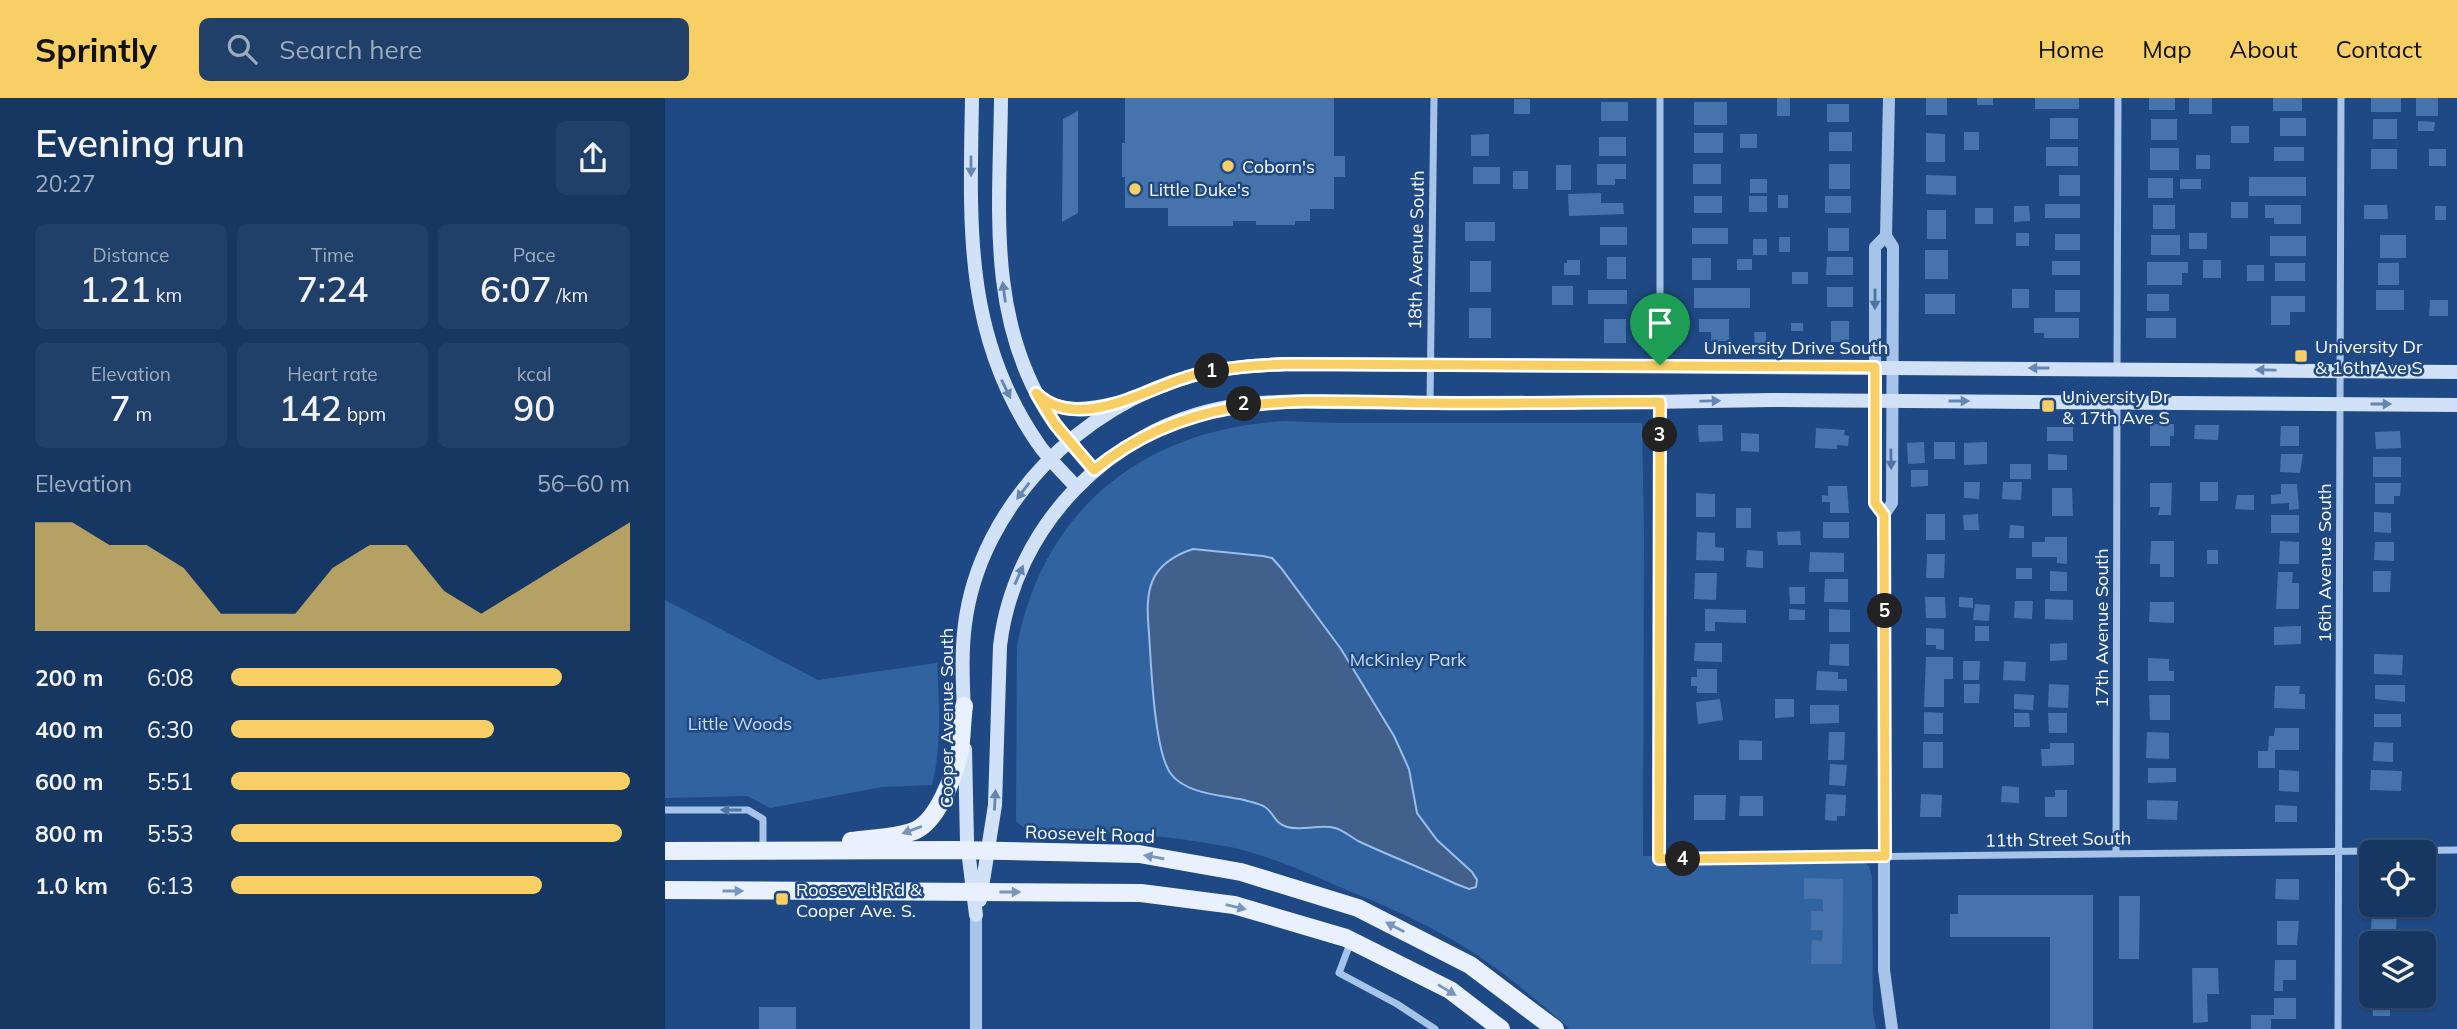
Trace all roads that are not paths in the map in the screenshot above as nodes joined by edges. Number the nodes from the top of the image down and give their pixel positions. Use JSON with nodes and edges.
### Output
{"nodes":[{"id":1,"x":972,"y":98,"type":"edge"},
{"id":2,"x":1000,"y":98,"type":"edge"},
{"id":3,"x":1434,"y":98,"type":"edge"},
{"id":4,"x":1660,"y":98,"type":"edge"},
{"id":5,"x":1889,"y":98,"type":"edge"},
{"id":6,"x":2118,"y":98,"type":"edge"},
{"id":7,"x":2341,"y":98,"type":"edge"},
{"id":8,"x":1886,"y":236,"type":"junction"},
{"id":9,"x":1430,"y":364,"type":"junction"},
{"id":10,"x":1660,"y":365,"type":"junction"},
{"id":11,"x":1875,"y":367,"type":"junction"},
{"id":12,"x":1892,"y":367,"type":"junction"},
{"id":13,"x":2117,"y":369,"type":"junction"},
{"id":14,"x":2340,"y":371,"type":"junction"},
{"id":15,"x":2457,"y":372,"type":"edge"},
{"id":16,"x":1036,"y":393,"type":"junction"},
{"id":17,"x":1132,"y":400,"type":"junction"},
{"id":18,"x":1874,"y":401,"type":"junction"},
{"id":19,"x":1891,"y":401,"type":"junction"},
{"id":20,"x":1660,"y":402,"type":"junction"},
{"id":21,"x":2117,"y":402,"type":"junction"},
{"id":22,"x":1430,"y":403,"type":"junction"},
{"id":23,"x":2340,"y":404,"type":"junction"},
{"id":24,"x":2457,"y":405,"type":"edge"},
{"id":25,"x":1070,"y":441,"type":"junction"},
{"id":26,"x":1051,"y":460,"type":"junction"},
{"id":27,"x":1094,"y":470,"type":"junction"},
{"id":28,"x":1076,"y":487,"type":"junction"},
{"id":29,"x":1884,"y":515,"type":"junction"},
{"id":30,"x":964,"y":706,"type":"junction"},
{"id":31,"x":665,"y":810,"type":"edge"},
{"id":32,"x":763,"y":850,"type":"junction"},
{"id":33,"x":796,"y":850,"type":"junction"},
{"id":34,"x":967,"y":850,"type":"junction"},
{"id":35,"x":2457,"y":850,"type":"edge"},
{"id":36,"x":665,"y":851,"type":"edge"},
{"id":37,"x":989,"y":851,"type":"junction"},
{"id":38,"x":2339,"y":851,"type":"junction"},
{"id":39,"x":2116,"y":854,"type":"junction"},
{"id":40,"x":1885,"y":856,"type":"junction"},
{"id":41,"x":665,"y":890,"type":"edge"},
{"id":42,"x":977,"y":892,"type":"junction"},
{"id":43,"x":976,"y":915,"type":"joint"},
{"id":44,"x":1351,"y":941,"type":"junction"},
{"id":45,"x":976,"y":1029,"type":"edge"},
{"id":46,"x":1435,"y":1029,"type":"edge"},
{"id":47,"x":1501,"y":1029,"type":"edge"},
{"id":48,"x":1555,"y":1029,"type":"edge"},
{"id":49,"x":1892,"y":1029,"type":"edge"},
{"id":50,"x":2338,"y":1029,"type":"edge"}],
"edges":[{"from":1,"to":26,"type":"main road","one_way":true},
{"from":16,"to":2,"type":"main road","one_way":true},
{"from":3,"to":9,"type":"street","name":"18th Avenue South"},
{"from":4,"to":10,"type":"street"},
{"from":5,"to":8,"type":"street"},
{"from":6,"to":13,"type":"street"},
{"from":7,"to":14,"type":"street","name":"16th Avenue South"},
{"from":8,"to":11,"type":"street","one_way":true},
{"from":8,"to":12,"type":"street"},
{"from":9,"to":10,"type":"main road","name":"University Drive South"},
{"from":9,"to":17,"type":"main road","name":"University Drive South"},
{"from":9,"to":22,"type":"street","name":"18th Avenue South"},
{"from":10,"to":11,"type":"main road","name":"University Drive South"},
{"from":11,"to":12,"type":"main road","name":"University Drive South"},
{"from":11,"to":18,"type":"street"},
{"from":13,"to":12,"type":"main road","name":"University Drive South","one_way":true},
{"from":12,"to":19,"type":"street"},
{"from":14,"to":13,"type":"main road","name":"University Drive South","one_way":true},
{"from":14,"to":15,"type":"main road","name":"University Drive South"},
{"from":14,"to":23,"type":"street","name":"16th Avenue South"},
{"from":16,"to":17,"type":"main road"},
{"from":16,"to":25,"type":"main road"},
{"from":17,"to":25,"type":"main road","name":"University Drive South"},
{"from":18,"to":19,"type":"main road"},
{"from":20,"to":18,"type":"main road","one_way":true},
{"from":18,"to":29,"type":"street"},
{"from":19,"to":21,"type":"main road","one_way":true},
{"from":19,"to":29,"type":"street","one_way":true},
{"from":20,"to":22,"type":"main road"},
{"from":20,"to":40,"type":"street","name":"11th Street South"},
{"from":21,"to":23,"type":"main road"},
{"from":21,"to":39,"type":"street","name":"17th Avenue South"},
{"from":22,"to":27,"type":"main road"},
{"from":23,"to":24,"type":"main road","one_way":true},
{"from":23,"to":38,"type":"street","name":"16th Avenue South"},
{"from":25,"to":26,"type":"main road","name":"Cooper Avenue South"},
{"from":25,"to":27,"type":"main road"},
{"from":26,"to":28,"type":"main road"},
{"from":26,"to":30,"type":"main road","name":"Cooper Avenue South","one_way":true},
{"from":27,"to":28,"type":"main road","name":"Cooper Avenue South"},
{"from":37,"to":28,"type":"main road","name":"Cooper Avenue South","one_way":true},
{"from":29,"to":40,"type":"street"},
{"from":30,"to":33,"type":"main road","one_way":true},
{"from":30,"to":34,"type":"main road","name":"Cooper Avenue South"},
{"from":32,"to":31,"type":"street","one_way":true},
{"from":32,"to":33,"type":"main road","name":"Roosevelt Road"},
{"from":32,"to":36,"type":"main road","name":"Roosevelt Road"},
{"from":33,"to":34,"type":"main road","name":"Roosevelt Road"},
{"from":34,"to":37,"type":"main road","name":"Roosevelt Road"},
{"from":34,"to":42,"type":"main road","name":"Cooper Avenue South"},
{"from":35,"to":38,"type":"street","name":"11th Street South"},
{"from":37,"to":42,"type":"main road","name":"Cooper Avenue South"},
{"from":48,"to":37,"type":"main road","name":"Roosevelt Road","one_way":true},
{"from":38,"to":39,"type":"street","name":"11th Street South"},
{"from":38,"to":50,"type":"street","name":"16th Avenue South"},
{"from":39,"to":40,"type":"street","name":"11th Street South"},
{"from":40,"to":49,"type":"street"},
{"from":41,"to":42,"type":"main road","one_way":true},
{"from":42,"to":43,"type":"main road","name":"Cooper Avenue South"},
{"from":42,"to":44,"type":"main road","one_way":true},
{"from":43,"to":45,"type":"street","name":"Cooper Avenue South"},
{"from":44,"to":46,"type":"street"},
{"from":44,"to":47,"type":"main road","one_way":true}]}
